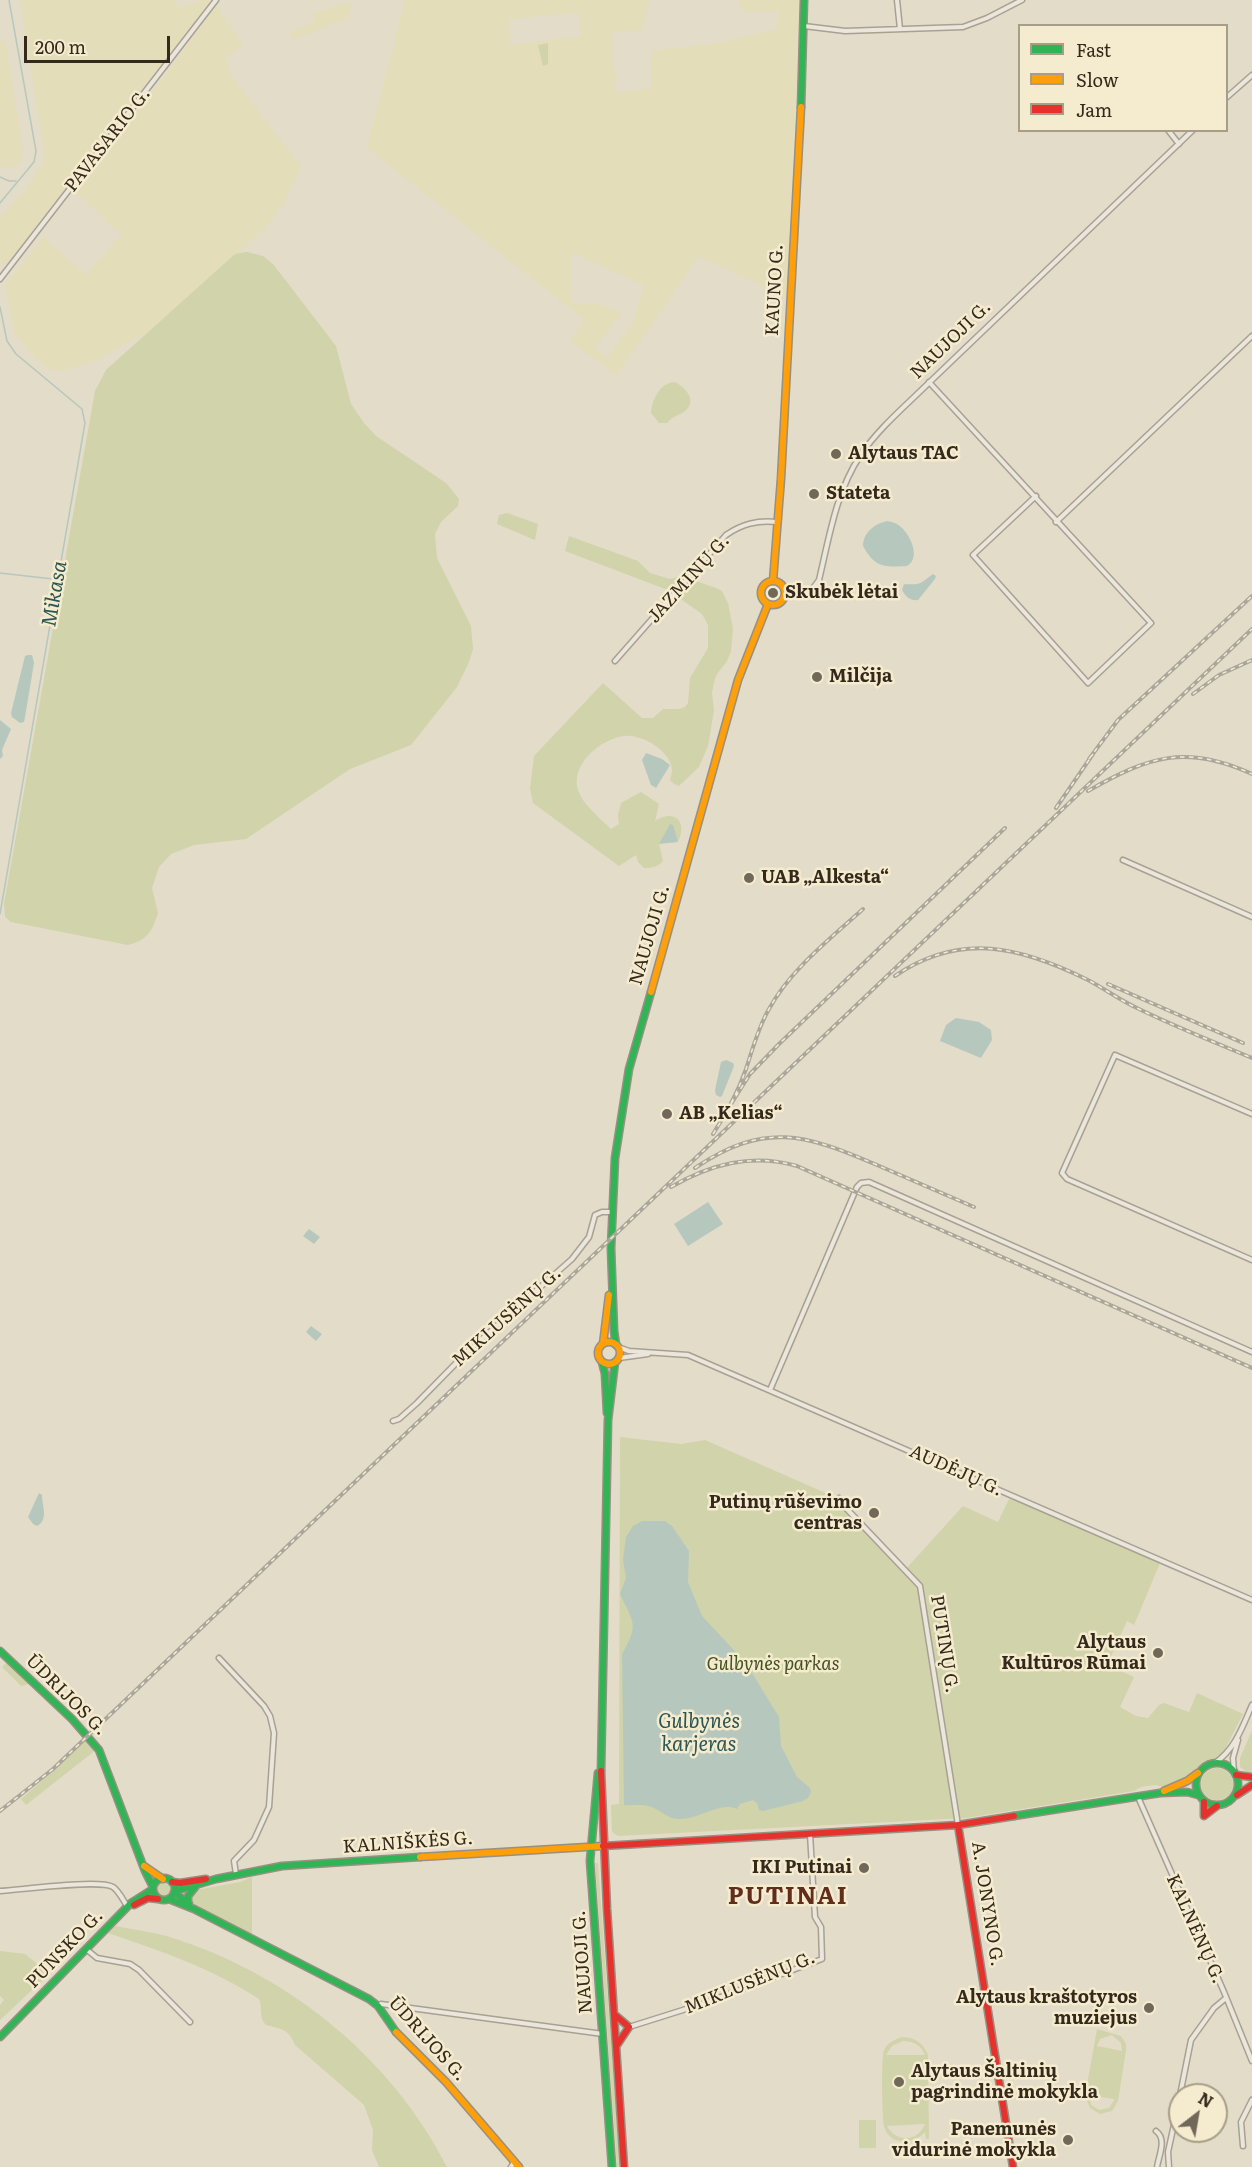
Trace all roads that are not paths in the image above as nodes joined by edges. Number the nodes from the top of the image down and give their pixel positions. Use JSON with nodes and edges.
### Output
{"nodes":[{"id":1,"x":216,"y":0,"type":"edge"},
{"id":2,"x":804,"y":0,"type":"edge"},
{"id":3,"x":897,"y":0,"type":"edge"},
{"id":4,"x":1022,"y":0,"type":"edge"},
{"id":5,"x":804,"y":26,"type":"junction"},
{"id":6,"x":900,"y":29,"type":"junction"},
{"id":7,"x":1252,"y":75,"type":"edge"},
{"id":8,"x":1228,"y":97,"type":"edge"},
{"id":9,"x":1170,"y":132,"type":"edge"},
{"id":10,"x":1191,"y":132,"type":"edge"},
{"id":11,"x":1179,"y":144,"type":"junction"},
{"id":12,"x":0,"y":279,"type":"edge"},
{"id":13,"x":1252,"y":336,"type":"edge"},
{"id":14,"x":929,"y":382,"type":"junction"},
{"id":15,"x":1036,"y":496,"type":"junction"},
{"id":16,"x":777,"y":522,"type":"junction"},
{"id":17,"x":1056,"y":522,"type":"junction"},
{"id":18,"x":773,"y":581,"type":"junction"},
{"id":19,"x":784,"y":594,"type":"junction"},
{"id":20,"x":768,"y":604,"type":"junction"},
{"id":21,"x":615,"y":661,"type":"dead end"},
{"id":22,"x":1123,"y":860,"type":"dead end"},
{"id":23,"x":1252,"y":917,"type":"edge"},
{"id":24,"x":1252,"y":1114,"type":"edge"},
{"id":25,"x":611,"y":1212,"type":"junction"},
{"id":26,"x":1252,"y":1260,"type":"edge"},
{"id":27,"x":610,"y":1285,"type":"junction"},
{"id":28,"x":603,"y":1344,"type":"junction"},
{"id":29,"x":617,"y":1346,"type":"junction"},
{"id":30,"x":1252,"y":1352,"type":"edge"},
{"id":31,"x":658,"y":1353,"type":"junction"},
{"id":32,"x":617,"y":1360,"type":"junction"},
{"id":33,"x":602,"y":1362,"type":"junction"},
{"id":34,"x":770,"y":1390,"type":"junction"},
{"id":35,"x":608,"y":1420,"type":"junction"},
{"id":36,"x":393,"y":1421,"type":"dead end"},
{"id":37,"x":839,"y":1498,"type":"dead end"},
{"id":38,"x":1252,"y":1600,"type":"edge"},
{"id":39,"x":0,"y":1651,"type":"edge"},
{"id":40,"x":219,"y":1658,"type":"dead end"},
{"id":41,"x":1252,"y":1705,"type":"edge"},
{"id":42,"x":1238,"y":1737,"type":"junction"},
{"id":43,"x":600,"y":1756,"type":"junction"},
{"id":44,"x":1215,"y":1763,"type":"junction"},
{"id":45,"x":1198,"y":1773,"type":"junction"},
{"id":46,"x":1235,"y":1773,"type":"junction"},
{"id":47,"x":1252,"y":1777,"type":"edge"},
{"id":48,"x":1252,"y":1785,"type":"edge"},
{"id":49,"x":1160,"y":1793,"type":"junction"},
{"id":50,"x":1198,"y":1795,"type":"junction"},
{"id":51,"x":1138,"y":1797,"type":"junction"},
{"id":52,"x":1233,"y":1798,"type":"junction"},
{"id":53,"x":1204,"y":1802,"type":"junction"},
{"id":54,"x":1217,"y":1806,"type":"junction"},
{"id":55,"x":958,"y":1825,"type":"junction"},
{"id":56,"x":810,"y":1833,"type":"junction"},
{"id":57,"x":592,"y":1846,"type":"junction"},
{"id":58,"x":603,"y":1846,"type":"junction"},
{"id":59,"x":143,"y":1864,"type":"junction"},
{"id":60,"x":236,"y":1874,"type":"junction"},
{"id":61,"x":163,"y":1878,"type":"junction"},
{"id":62,"x":216,"y":1879,"type":"junction"},
{"id":63,"x":172,"y":1882,"type":"junction"},
{"id":64,"x":198,"y":1885,"type":"junction"},
{"id":65,"x":153,"y":1888,"type":"junction"},
{"id":66,"x":0,"y":1890,"type":"edge"},
{"id":67,"x":175,"y":1892,"type":"junction"},
{"id":68,"x":159,"y":1899,"type":"junction"},
{"id":69,"x":169,"y":1899,"type":"junction"},
{"id":70,"x":188,"y":1903,"type":"junction"},
{"id":71,"x":128,"y":1907,"type":"junction"},
{"id":72,"x":195,"y":1909,"type":"junction"},
{"id":73,"x":85,"y":1949,"type":"junction"},
{"id":74,"x":1226,"y":1998,"type":"junction"},
{"id":75,"x":378,"y":2006,"type":"junction"},
{"id":76,"x":614,"y":2015,"type":"junction"},
{"id":77,"x":190,"y":2022,"type":"dead end"},
{"id":78,"x":629,"y":2027,"type":"junction"},
{"id":79,"x":604,"y":2034,"type":"junction"},
{"id":80,"x":0,"y":2037,"type":"edge"},
{"id":81,"x":617,"y":2045,"type":"junction"},
{"id":82,"x":1252,"y":2061,"type":"edge"},
{"id":83,"x":1183,"y":2083,"type":"edge"},
{"id":84,"x":1252,"y":2100,"type":"edge"},
{"id":85,"x":1156,"y":2131,"type":"dead end"},
{"id":86,"x":1170,"y":2143,"type":"edge"},
{"id":87,"x":1243,"y":2146,"type":"dead end"},
{"id":88,"x":515,"y":2165,"type":"edge"},
{"id":89,"x":612,"y":2167,"type":"edge"},
{"id":90,"x":624,"y":2167,"type":"edge"},
{"id":91,"x":1013,"y":2167,"type":"edge"},
{"id":92,"x":1157,"y":2167,"type":"edge"},
{"id":93,"x":1169,"y":2167,"type":"edge"}],
"edges":[{"from":1,"to":12,"type":"street","name":"PAVASARIO G."},
{"from":2,"to":5,"type":"main road","name":"KAUNO G."},
{"from":3,"to":6,"type":"street"},
{"from":4,"to":6,"type":"street"},
{"from":5,"to":6,"type":"street"},
{"from":5,"to":16,"type":"main road","name":"KAUNO G."},
{"from":7,"to":8,"type":"street"},
{"from":9,"to":11,"type":"street"},
{"from":10,"to":11,"type":"street","name":"NAUJOJI G."},
{"from":11,"to":14,"type":"street","name":"NAUJOJI G."},
{"from":13,"to":17,"type":"street"},
{"from":14,"to":15,"type":"street"},
{"from":14,"to":19,"type":"street","name":"NAUJOJI G."},
{"from":15,"to":17,"type":"street"},
{"from":15,"to":17,"type":"street"},
{"from":16,"to":18,"type":"main road","name":"KAUNO G."},
{"from":16,"to":21,"type":"street","name":"JAZMINŲ G."},
{"from":18,"to":19,"type":"main road"},
{"from":18,"to":20,"type":"main road"},
{"from":19,"to":20,"type":"main road"},
{"from":20,"to":25,"type":"main road","name":"NAUJOJI G."},
{"from":22,"to":23,"type":"street"},
{"from":24,"to":26,"type":"street"},
{"from":25,"to":27,"type":"main road","name":"NAUJOJI G."},
{"from":25,"to":36,"type":"street","name":"MIKLUSĖNŲ G."},
{"from":27,"to":28,"type":"main road","name":"NAUJOJI G."},
{"from":27,"to":29,"type":"main road","name":"NAUJOJI G."},
{"from":28,"to":29,"type":"main road"},
{"from":28,"to":33,"type":"main road"},
{"from":29,"to":31,"type":"street","name":"AUDĖJŲ G."},
{"from":29,"to":32,"type":"main road"},
{"from":30,"to":34,"type":"street"},
{"from":31,"to":32,"type":"street","name":"AUDĖJŲ G."},
{"from":31,"to":34,"type":"street","name":"AUDĖJŲ G."},
{"from":32,"to":33,"type":"main road"},
{"from":32,"to":35,"type":"main road","name":"NAUJOJI G."},
{"from":33,"to":35,"type":"main road","name":"NAUJOJI G."},
{"from":34,"to":38,"type":"street","name":"AUDĖJŲ G."},
{"from":35,"to":43,"type":"main road","name":"NAUJOJI G."},
{"from":37,"to":55,"type":"street","name":"PUTINŲ G."},
{"from":39,"to":59,"type":"main road","name":"ŪDRIJOS G."},
{"from":40,"to":60,"type":"street"},
{"from":41,"to":42,"type":"street"},
{"from":42,"to":44,"type":"street"},
{"from":42,"to":46,"type":"street"},
{"from":43,"to":57,"type":"main road","name":"NAUJOJI G."},
{"from":43,"to":58,"type":"main road","name":"NAUJOJI G."},
{"from":44,"to":45,"type":"main road"},
{"from":44,"to":46,"type":"main road"},
{"from":45,"to":49,"type":"main road"},
{"from":45,"to":50,"type":"main road"},
{"from":46,"to":47,"type":"main road"},
{"from":46,"to":52,"type":"main road"},
{"from":48,"to":52,"type":"main road"},
{"from":49,"to":50,"type":"main road"},
{"from":49,"to":51,"type":"main road"},
{"from":50,"to":53,"type":"main road"},
{"from":51,"to":55,"type":"main road"},
{"from":51,"to":74,"type":"street","name":"KALNĖNŲ G."},
{"from":52,"to":54,"type":"main road"},
{"from":53,"to":54,"type":"main road"},
{"from":53,"to":54,"type":"main road"},
{"from":55,"to":56,"type":"main road"},
{"from":55,"to":91,"type":"main road","name":"A. JONYNO G."},
{"from":56,"to":58,"type":"main road"},
{"from":56,"to":78,"type":"street","name":"MIKLUSĖNŲ G."},
{"from":57,"to":58,"type":"main road","name":"KALNIŠKĖS G."},
{"from":57,"to":60,"type":"main road","name":"KALNIŠKĖS G."},
{"from":57,"to":79,"type":"main road","name":"NAUJOJI G."},
{"from":58,"to":76,"type":"main road","name":"NAUJOJI G."},
{"from":59,"to":61,"type":"main road"},
{"from":59,"to":65,"type":"main road","name":"ŪDRIJOS G."},
{"from":60,"to":62,"type":"main road","name":"KALNIŠKĖS G."},
{"from":61,"to":63,"type":"main road"},
{"from":61,"to":65,"type":"main road","name":"PUNSKO G."},
{"from":62,"to":63,"type":"main road","name":"KALNIŠKĖS G."},
{"from":62,"to":64,"type":"main road","name":"KALNIŠKĖS G."},
{"from":63,"to":67,"type":"main road"},
{"from":64,"to":67,"type":"main road","name":"KALNIŠKĖS G."},
{"from":64,"to":70,"type":"main road"},
{"from":65,"to":68,"type":"main road"},
{"from":65,"to":71,"type":"main road","name":"PUNSKO G."},
{"from":66,"to":71,"type":"street"},
{"from":67,"to":69,"type":"main road"},
{"from":67,"to":70,"type":"main road","name":"ŪDRIJOS G."},
{"from":68,"to":69,"type":"main road","name":"PUNSKO G."},
{"from":68,"to":71,"type":"main road","name":"PUNSKO G."},
{"from":69,"to":72,"type":"main road","name":"ŪDRIJOS G."},
{"from":70,"to":72,"type":"main road","name":"ŪDRIJOS G."},
{"from":71,"to":73,"type":"main road","name":"PUNSKO G."},
{"from":72,"to":75,"type":"main road","name":"ŪDRIJOS G."},
{"from":73,"to":77,"type":"street"},
{"from":73,"to":80,"type":"main road","name":"PUNSKO G."},
{"from":74,"to":82,"type":"street","name":"KALNĖNŲ G."},
{"from":74,"to":83,"type":"street"},
{"from":75,"to":79,"type":"street"},
{"from":75,"to":88,"type":"main road","name":"ŪDRIJOS G."},
{"from":76,"to":78,"type":"main road"},
{"from":76,"to":81,"type":"main road","name":"NAUJOJI G."},
{"from":78,"to":81,"type":"main road"},
{"from":79,"to":89,"type":"main road","name":"NAUJOJI G."},
{"from":81,"to":90,"type":"main road","name":"NAUJOJI G."},
{"from":84,"to":87,"type":"street"},
{"from":85,"to":92,"type":"street"},
{"from":86,"to":93,"type":"street"}]}
